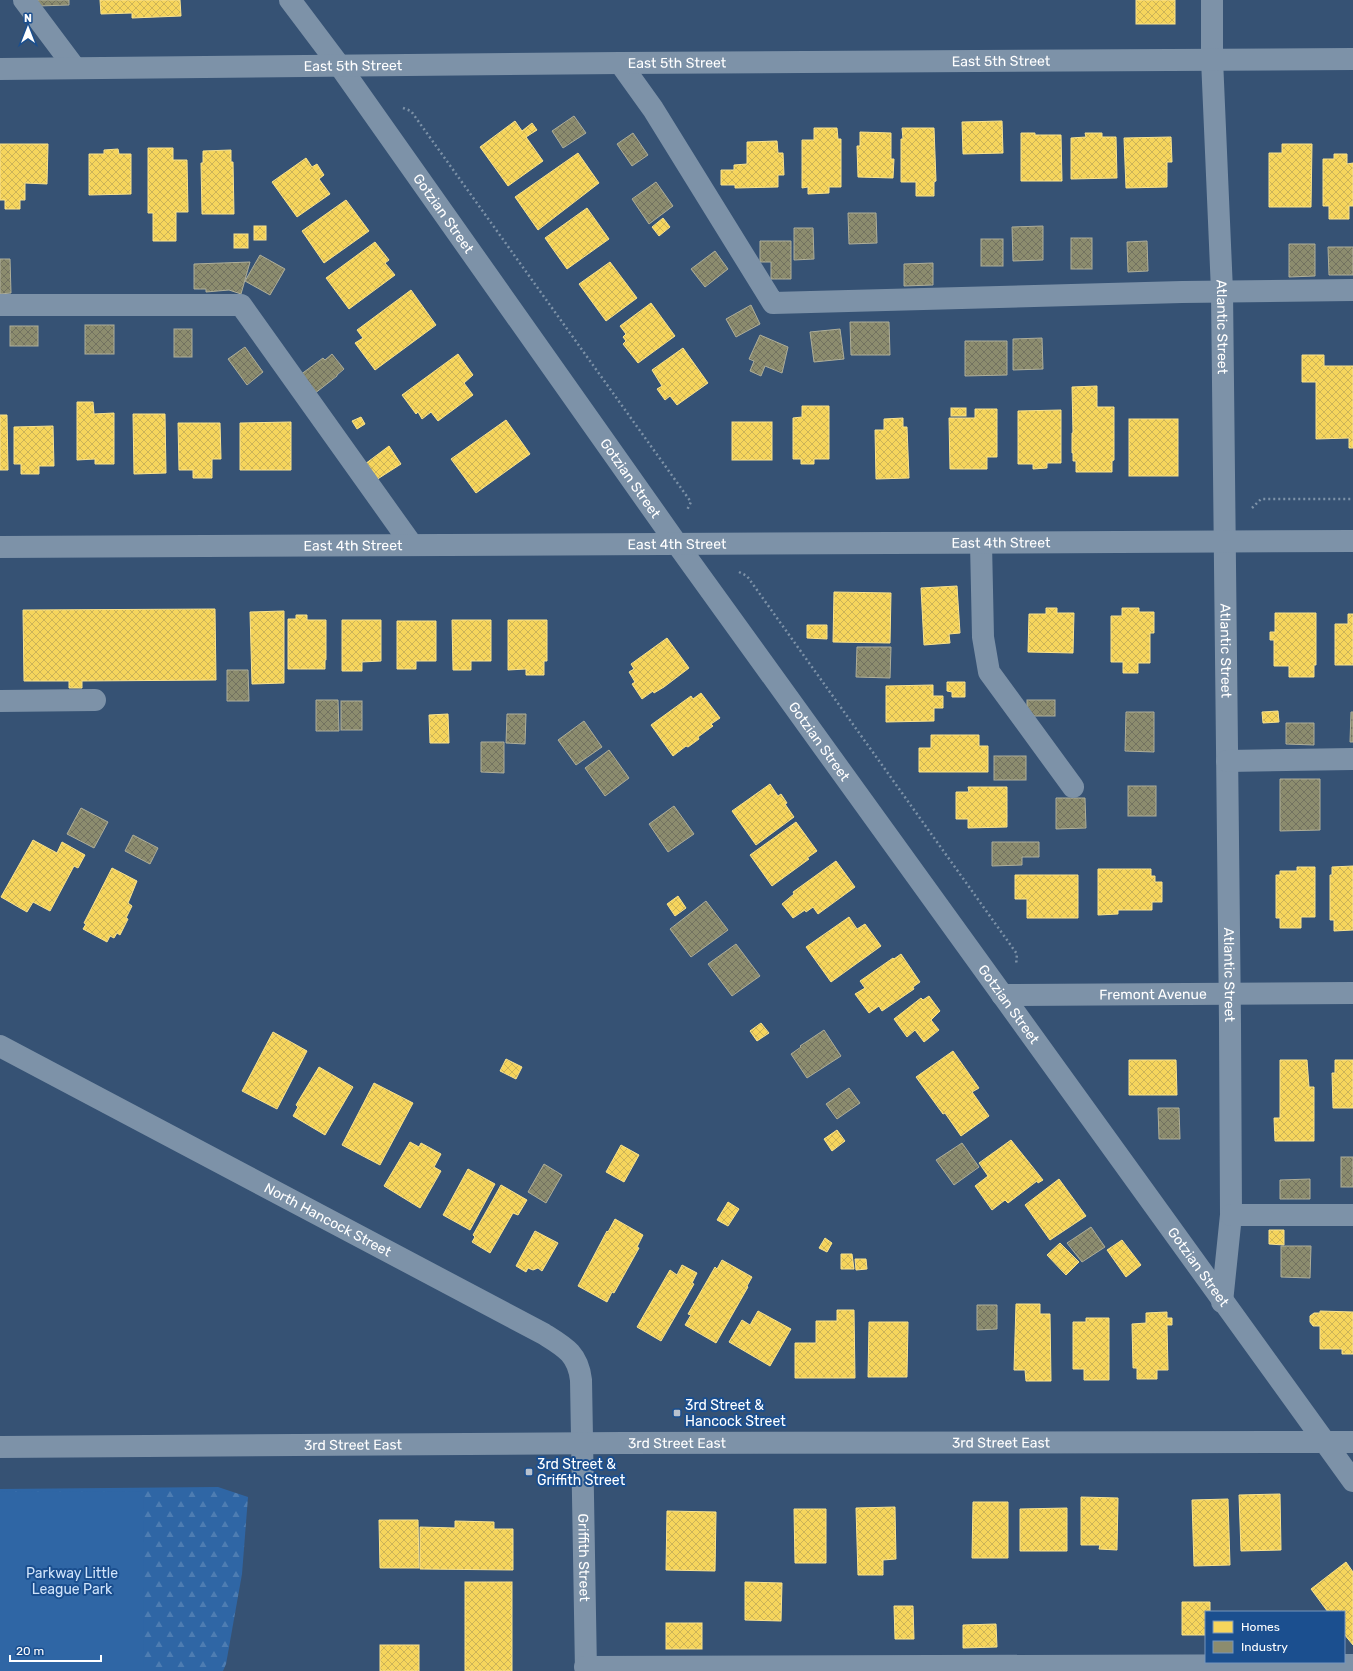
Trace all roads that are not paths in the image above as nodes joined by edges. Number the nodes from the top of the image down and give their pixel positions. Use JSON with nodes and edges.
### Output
{"nodes":[{"id":1,"x":24,"y":0,"type":"edge"},
{"id":2,"x":290,"y":0,"type":"edge"},
{"id":3,"x":1212,"y":0,"type":"edge"},
{"id":4,"x":1212,"y":59,"type":"junction"},
{"id":5,"x":1353,"y":59,"type":"edge"},
{"id":6,"x":620,"y":63,"type":"junction"},
{"id":7,"x":338,"y":65,"type":"junction"},
{"id":8,"x":76,"y":68,"type":"junction"},
{"id":9,"x":0,"y":69,"type":"edge"},
{"id":10,"x":1353,"y":290,"type":"edge"},
{"id":11,"x":1222,"y":291,"type":"junction"},
{"id":12,"x":0,"y":305,"type":"edge"},
{"id":13,"x":1353,"y":541,"type":"edge"},
{"id":14,"x":981,"y":543,"type":"junction"},
{"id":15,"x":1225,"y":543,"type":"junction"},
{"id":16,"x":677,"y":544,"type":"junction"},
{"id":17,"x":412,"y":545,"type":"junction"},
{"id":18,"x":0,"y":547,"type":"edge"},
{"id":19,"x":95,"y":700,"type":"dead end"},
{"id":20,"x":0,"y":701,"type":"edge"},
{"id":21,"x":1353,"y":759,"type":"edge"},
{"id":22,"x":1227,"y":761,"type":"junction"},
{"id":23,"x":1073,"y":787,"type":"dead end"},
{"id":24,"x":1353,"y":993,"type":"edge"},
{"id":25,"x":1229,"y":994,"type":"junction"},
{"id":26,"x":1002,"y":995,"type":"junction"},
{"id":27,"x":0,"y":1046,"type":"edge"},
{"id":28,"x":1231,"y":1215,"type":"junction"},
{"id":29,"x":1353,"y":1215,"type":"edge"},
{"id":30,"x":1222,"y":1302,"type":"junction"},
{"id":31,"x":1325,"y":1442,"type":"junction"},
{"id":32,"x":1353,"y":1442,"type":"edge"},
{"id":33,"x":583,"y":1444,"type":"junction"},
{"id":34,"x":0,"y":1447,"type":"edge"},
{"id":35,"x":1353,"y":1481,"type":"edge"},
{"id":36,"x":1353,"y":1666,"type":"edge"},
{"id":37,"x":586,"y":1669,"type":"edge"}],
"edges":[{"from":1,"to":8,"type":"street"},
{"from":2,"to":7,"type":"street","name":"Gotzian Street"},
{"from":3,"to":4,"type":"street","name":"Atlantic Street"},
{"from":4,"to":5,"type":"street","name":"East 5th Street"},
{"from":4,"to":6,"type":"street","name":"East 5th Street"},
{"from":4,"to":11,"type":"street","name":"Atlantic Street"},
{"from":6,"to":7,"type":"street","name":"East 5th Street"},
{"from":6,"to":11,"type":"street"},
{"from":7,"to":8,"type":"street","name":"East 5th Street"},
{"from":7,"to":16,"type":"street","name":"Gotzian Street"},
{"from":8,"to":9,"type":"street","name":"East 5th Street"},
{"from":10,"to":11,"type":"street"},
{"from":11,"to":15,"type":"street","name":"Atlantic Street"},
{"from":12,"to":17,"type":"street"},
{"from":13,"to":15,"type":"street","name":"East 4th Street"},
{"from":14,"to":15,"type":"street","name":"East 4th Street"},
{"from":14,"to":16,"type":"street","name":"East 4th Street"},
{"from":14,"to":23,"type":"street"},
{"from":15,"to":22,"type":"street","name":"Atlantic Street"},
{"from":16,"to":17,"type":"street","name":"East 4th Street"},
{"from":16,"to":26,"type":"street","name":"Gotzian Street"},
{"from":17,"to":18,"type":"street","name":"East 4th Street"},
{"from":19,"to":20,"type":"street"},
{"from":21,"to":22,"type":"street"},
{"from":22,"to":25,"type":"street","name":"Atlantic Street"},
{"from":24,"to":25,"type":"street","name":"Fremont Avenue"},
{"from":25,"to":26,"type":"street","name":"Fremont Avenue"},
{"from":25,"to":28,"type":"street","name":"Atlantic Street"},
{"from":26,"to":30,"type":"street","name":"Gotzian Street"},
{"from":27,"to":33,"type":"street","name":"North Hancock Street"},
{"from":28,"to":29,"type":"street"},
{"from":28,"to":30,"type":"street","name":"Atlantic Street"},
{"from":30,"to":31,"type":"street","name":"Gotzian Street"},
{"from":31,"to":32,"type":"street","name":"3rd Street East"},
{"from":31,"to":33,"type":"street","name":"3rd Street East"},
{"from":31,"to":35,"type":"street","name":"Gotzian Street"},
{"from":33,"to":34,"type":"street","name":"3rd Street East"},
{"from":33,"to":37,"type":"street","name":"Griffith Street"},
{"from":36,"to":37,"type":"street"}]}
